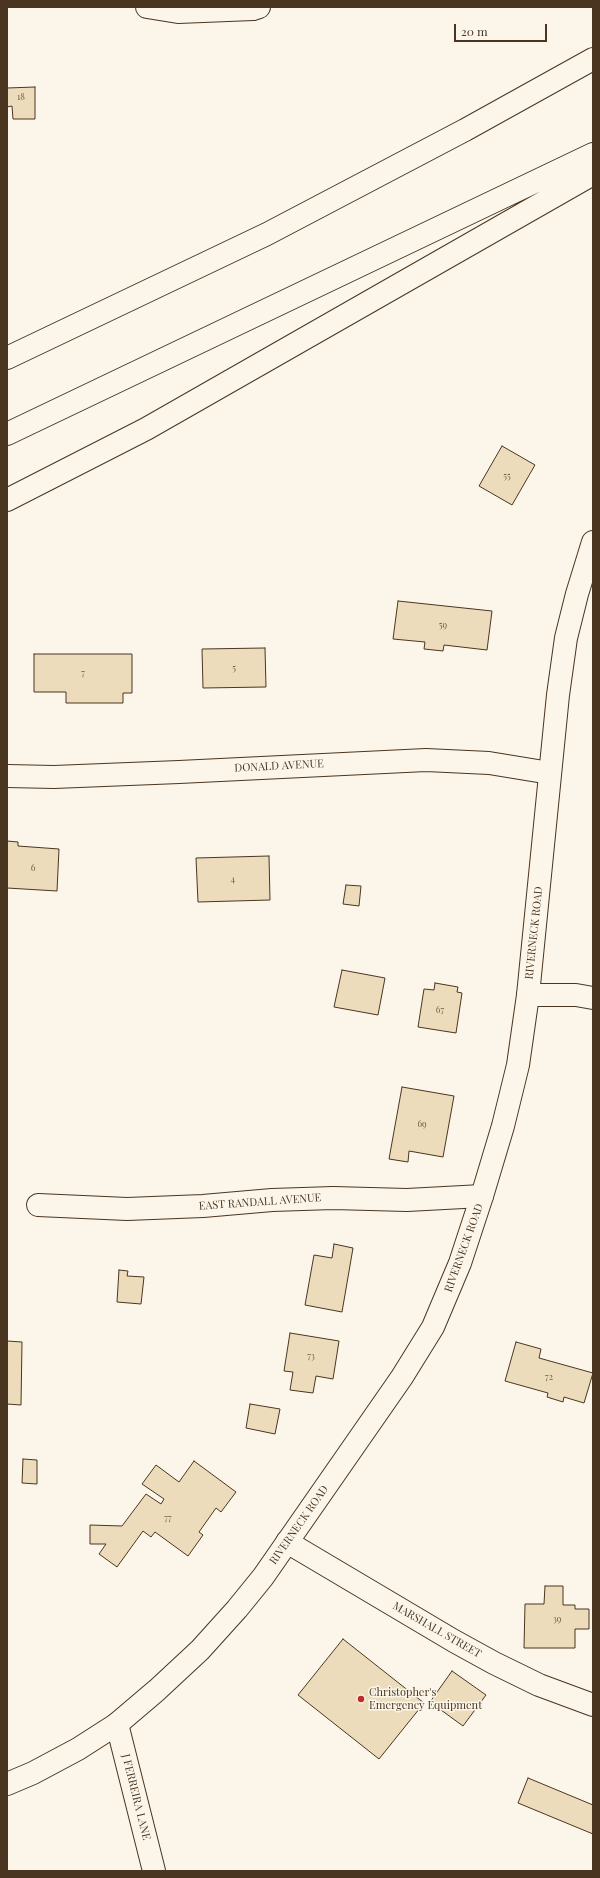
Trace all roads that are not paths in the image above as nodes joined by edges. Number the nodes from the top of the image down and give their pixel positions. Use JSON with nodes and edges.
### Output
{"nodes":[{"id":1,"x":147,"y":7,"type":"edge"},
{"id":2,"x":259,"y":7,"type":"edge"},
{"id":3,"x":593,"y":59,"type":"edge"},
{"id":4,"x":593,"y":154,"type":"edge"},
{"id":5,"x":593,"y":174,"type":"edge"},
{"id":6,"x":7,"y":358,"type":"edge"},
{"id":7,"x":7,"y":434,"type":"edge"},
{"id":8,"x":7,"y":500,"type":"edge"},
{"id":9,"x":593,"y":542,"type":"edge"},
{"id":10,"x":550,"y":773,"type":"junction"},
{"id":11,"x":7,"y":776,"type":"edge"},
{"id":12,"x":528,"y":995,"type":"junction"},
{"id":13,"x":593,"y":998,"type":"edge"},
{"id":14,"x":482,"y":1196,"type":"junction"},
{"id":15,"x":38,"y":1205,"type":"dead end"},
{"id":16,"x":287,"y":1542,"type":"junction"},
{"id":17,"x":593,"y":1705,"type":"edge"},
{"id":18,"x":117,"y":1724,"type":"junction"},
{"id":19,"x":7,"y":1784,"type":"edge"},
{"id":20,"x":154,"y":1871,"type":"edge"}],
"edges":[{"from":1,"to":2,"type":"main road"},
{"from":3,"to":6,"type":"main road"},
{"from":4,"to":7,"type":"main road"},
{"from":5,"to":8,"type":"main road"},
{"from":9,"to":10,"type":"main road","name":"RIVERNECK ROAD"},
{"from":10,"to":11,"type":"main road","name":"DONALD AVENUE"},
{"from":10,"to":12,"type":"main road","name":"RIVERNECK ROAD"},
{"from":12,"to":13,"type":"main road"},
{"from":12,"to":14,"type":"main road","name":"RIVERNECK ROAD"},
{"from":14,"to":15,"type":"main road","name":"EAST RANDALL AVENUE"},
{"from":14,"to":16,"type":"main road","name":"RIVERNECK ROAD"},
{"from":16,"to":17,"type":"main road","name":"MARSHALL STREET"},
{"from":16,"to":18,"type":"main road","name":"RIVERNECK ROAD"},
{"from":18,"to":19,"type":"main road","name":"RIVERNECK ROAD"},
{"from":18,"to":20,"type":"main road","name":"J FERREIRA LANE"}]}
